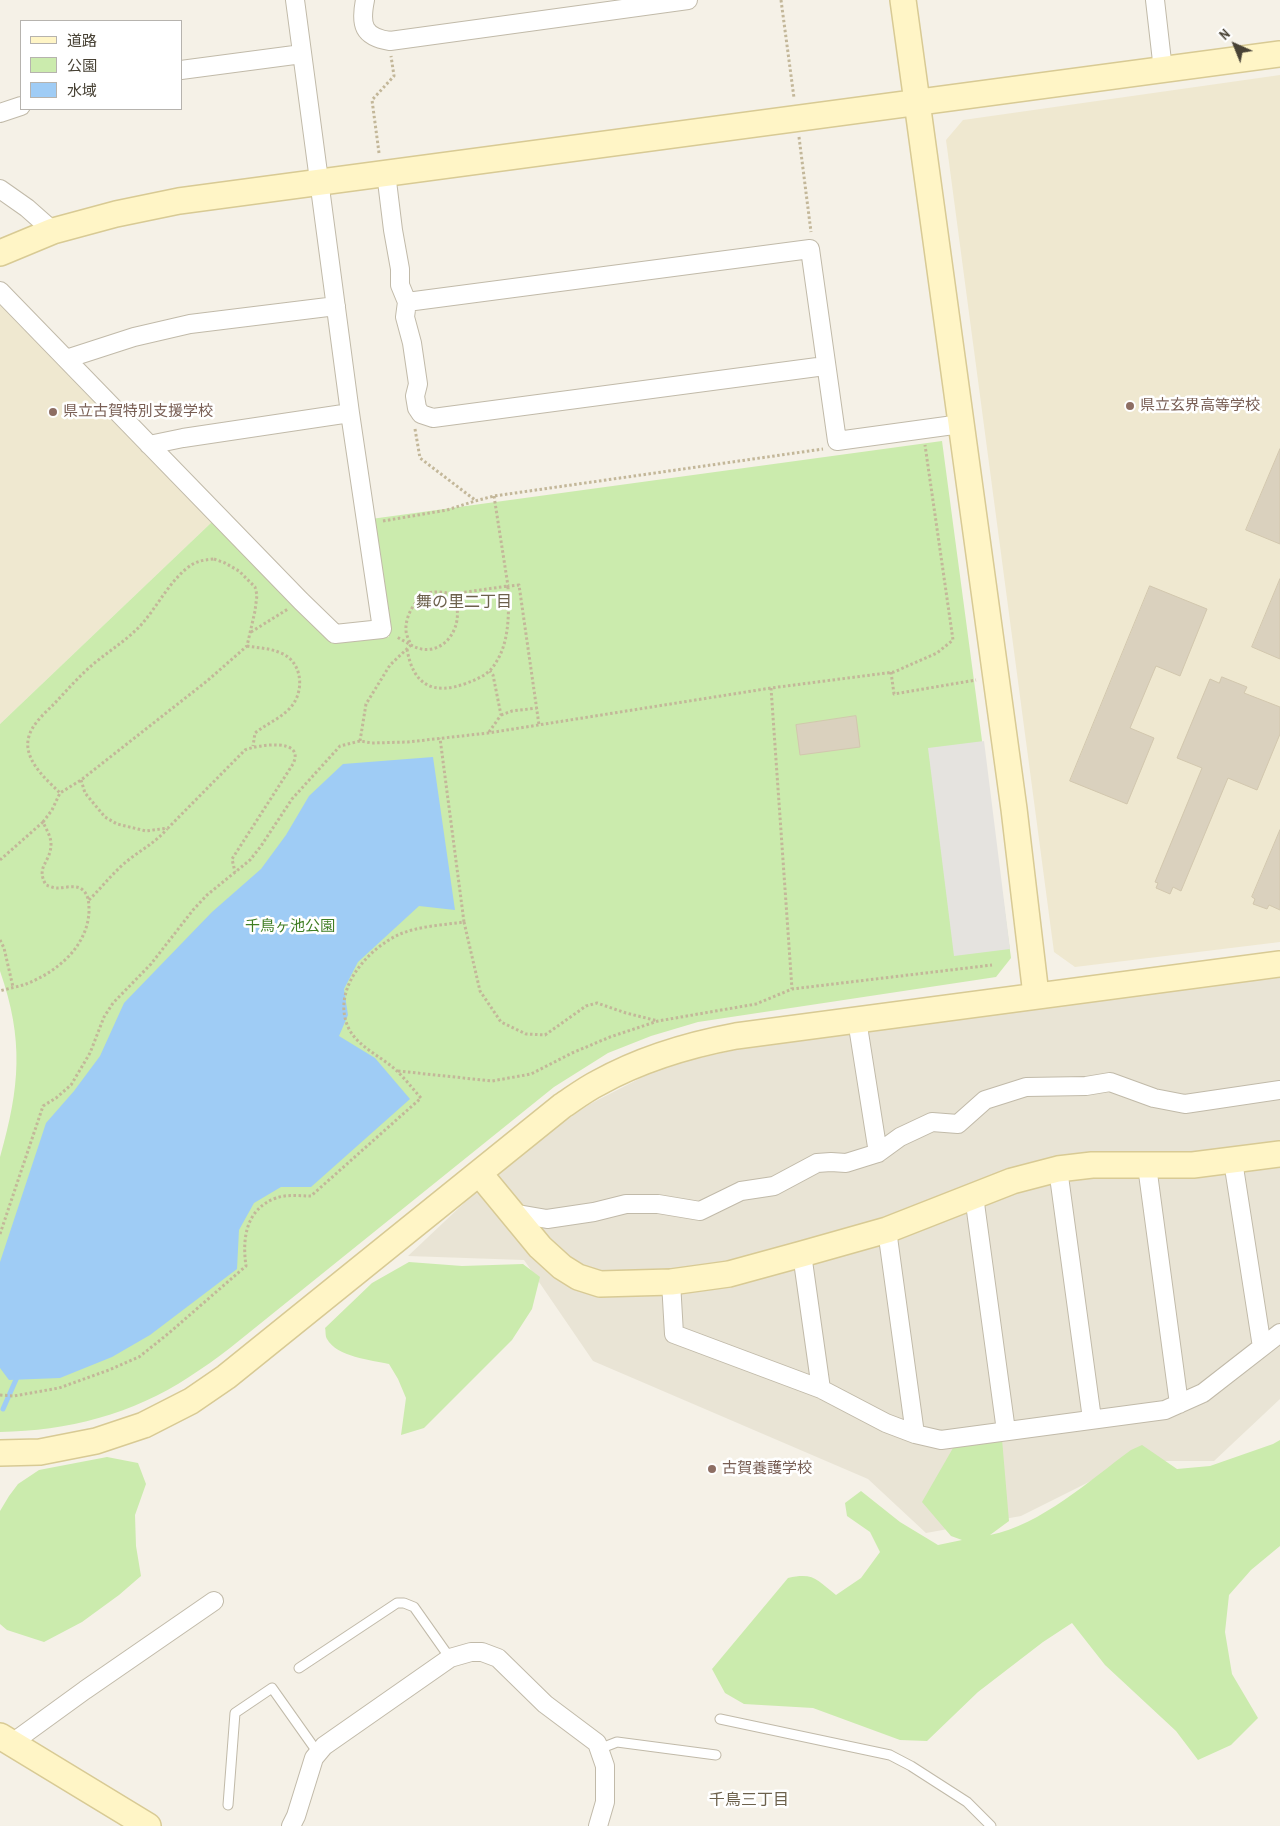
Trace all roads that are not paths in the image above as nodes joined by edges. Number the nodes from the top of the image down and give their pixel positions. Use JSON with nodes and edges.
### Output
{"nodes":[{"id":1,"x":295,"y":0,"type":"edge"},
{"id":2,"x":365,"y":0,"type":"edge"},
{"id":3,"x":688,"y":0,"type":"edge"},
{"id":4,"x":903,"y":0,"type":"edge"},
{"id":5,"x":1155,"y":0,"type":"edge"},
{"id":6,"x":302,"y":54,"type":"junction"},
{"id":7,"x":1280,"y":54,"type":"edge"},
{"id":8,"x":182,"y":70,"type":"edge"},
{"id":9,"x":1163,"y":70,"type":"junction"},
{"id":10,"x":917,"y":103,"type":"junction"},
{"id":11,"x":20,"y":106,"type":"edge"},
{"id":12,"x":0,"y":112,"type":"edge"},
{"id":13,"x":386,"y":174,"type":"junction"},
{"id":14,"x":319,"y":182,"type":"junction"},
{"id":15,"x":0,"y":189,"type":"edge"},
{"id":16,"x":53,"y":230,"type":"junction"},
{"id":17,"x":0,"y":253,"type":"edge"},
{"id":18,"x":0,"y":291,"type":"edge"},
{"id":19,"x":407,"y":302,"type":"junction"},
{"id":20,"x":336,"y":306,"type":"junction"},
{"id":21,"x":66,"y":359,"type":"junction"},
{"id":22,"x":825,"y":366,"type":"junction"},
{"id":23,"x":350,"y":414,"type":"junction"},
{"id":24,"x":962,"y":424,"type":"junction"},
{"id":25,"x":149,"y":445,"type":"junction"},
{"id":26,"x":1280,"y":964,"type":"edge"},
{"id":27,"x":1036,"y":995,"type":"junction"},
{"id":28,"x":857,"y":1020,"type":"junction"},
{"id":29,"x":1280,"y":1090,"type":"edge"},
{"id":30,"x":878,"y":1153,"type":"junction"},
{"id":31,"x":1280,"y":1154,"type":"edge"},
{"id":32,"x":1233,"y":1161,"type":"junction"},
{"id":33,"x":1147,"y":1166,"type":"junction"},
{"id":34,"x":1058,"y":1169,"type":"junction"},
{"id":35,"x":479,"y":1173,"type":"junction"},
{"id":36,"x":974,"y":1196,"type":"junction"},
{"id":37,"x":512,"y":1212,"type":"junction"},
{"id":38,"x":887,"y":1230,"type":"junction"},
{"id":39,"x":802,"y":1254,"type":"junction"},
{"id":40,"x":671,"y":1282,"type":"junction"},
{"id":41,"x":1280,"y":1333,"type":"edge"},
{"id":42,"x":1262,"y":1347,"type":"junction"},
{"id":43,"x":821,"y":1389,"type":"junction"},
{"id":44,"x":1178,"y":1404,"type":"junction"},
{"id":45,"x":1092,"y":1419,"type":"junction"},
{"id":46,"x":1006,"y":1431,"type":"junction"},
{"id":47,"x":915,"y":1434,"type":"junction"},
{"id":48,"x":0,"y":1453,"type":"edge"},
{"id":49,"x":214,"y":1601,"type":"dead end"},
{"id":50,"x":450,"y":1658,"type":"junction"},
{"id":51,"x":299,"y":1668,"type":"dead end"},
{"id":52,"x":720,"y":1719,"type":"dead end"},
{"id":53,"x":6,"y":1740,"type":"edge"},
{"id":54,"x":599,"y":1749,"type":"junction"},
{"id":55,"x":318,"y":1753,"type":"junction"},
{"id":56,"x":716,"y":1755,"type":"dead end"},
{"id":57,"x":228,"y":1805,"type":"dead end"},
{"id":58,"x":148,"y":1826,"type":"edge"},
{"id":59,"x":291,"y":1826,"type":"edge"},
{"id":60,"x":598,"y":1826,"type":"edge"},
{"id":61,"x":991,"y":1826,"type":"edge"}],
"edges":[{"from":1,"to":6,"type":"street"},
{"from":2,"to":3,"type":"street"},
{"from":4,"to":10,"type":"street"},
{"from":5,"to":9,"type":"street"},
{"from":6,"to":8,"type":"street"},
{"from":6,"to":14,"type":"street"},
{"from":7,"to":9,"type":"street"},
{"from":9,"to":10,"type":"street"},
{"from":10,"to":13,"type":"street"},
{"from":10,"to":24,"type":"street"},
{"from":11,"to":12,"type":"street"},
{"from":13,"to":14,"type":"street"},
{"from":13,"to":19,"type":"street"},
{"from":14,"to":16,"type":"street"},
{"from":14,"to":20,"type":"street"},
{"from":15,"to":16,"type":"street"},
{"from":16,"to":17,"type":"street"},
{"from":18,"to":21,"type":"street"},
{"from":19,"to":22,"type":"street"},
{"from":19,"to":22,"type":"street"},
{"from":20,"to":21,"type":"street"},
{"from":20,"to":23,"type":"street"},
{"from":21,"to":25,"type":"street"},
{"from":22,"to":24,"type":"street"},
{"from":23,"to":25,"type":"street"},
{"from":23,"to":25,"type":"street"},
{"from":24,"to":27,"type":"street"},
{"from":26,"to":27,"type":"street"},
{"from":27,"to":28,"type":"street"},
{"from":28,"to":30,"type":"street"},
{"from":28,"to":35,"type":"street"},
{"from":29,"to":30,"type":"street"},
{"from":30,"to":37,"type":"street"},
{"from":31,"to":32,"type":"street"},
{"from":32,"to":33,"type":"street"},
{"from":32,"to":42,"type":"street"},
{"from":33,"to":34,"type":"street"},
{"from":33,"to":44,"type":"street"},
{"from":34,"to":36,"type":"street"},
{"from":34,"to":45,"type":"street"},
{"from":35,"to":37,"type":"street"},
{"from":35,"to":48,"type":"street"},
{"from":36,"to":38,"type":"street"},
{"from":36,"to":46,"type":"street"},
{"from":37,"to":40,"type":"street"},
{"from":38,"to":39,"type":"street"},
{"from":38,"to":47,"type":"street"},
{"from":39,"to":40,"type":"street"},
{"from":39,"to":43,"type":"street"},
{"from":40,"to":43,"type":"street"},
{"from":41,"to":42,"type":"street"},
{"from":42,"to":44,"type":"street"},
{"from":43,"to":47,"type":"street"},
{"from":44,"to":45,"type":"street"},
{"from":45,"to":46,"type":"street"},
{"from":46,"to":47,"type":"street"},
{"from":49,"to":53,"type":"street"},
{"from":50,"to":51,"type":"lane"},
{"from":50,"to":54,"type":"street"},
{"from":50,"to":55,"type":"street"},
{"from":52,"to":61,"type":"lane"},
{"from":53,"to":58,"type":"street"},
{"from":54,"to":56,"type":"lane"},
{"from":54,"to":60,"type":"street"},
{"from":55,"to":57,"type":"lane"},
{"from":55,"to":59,"type":"street"}]}
